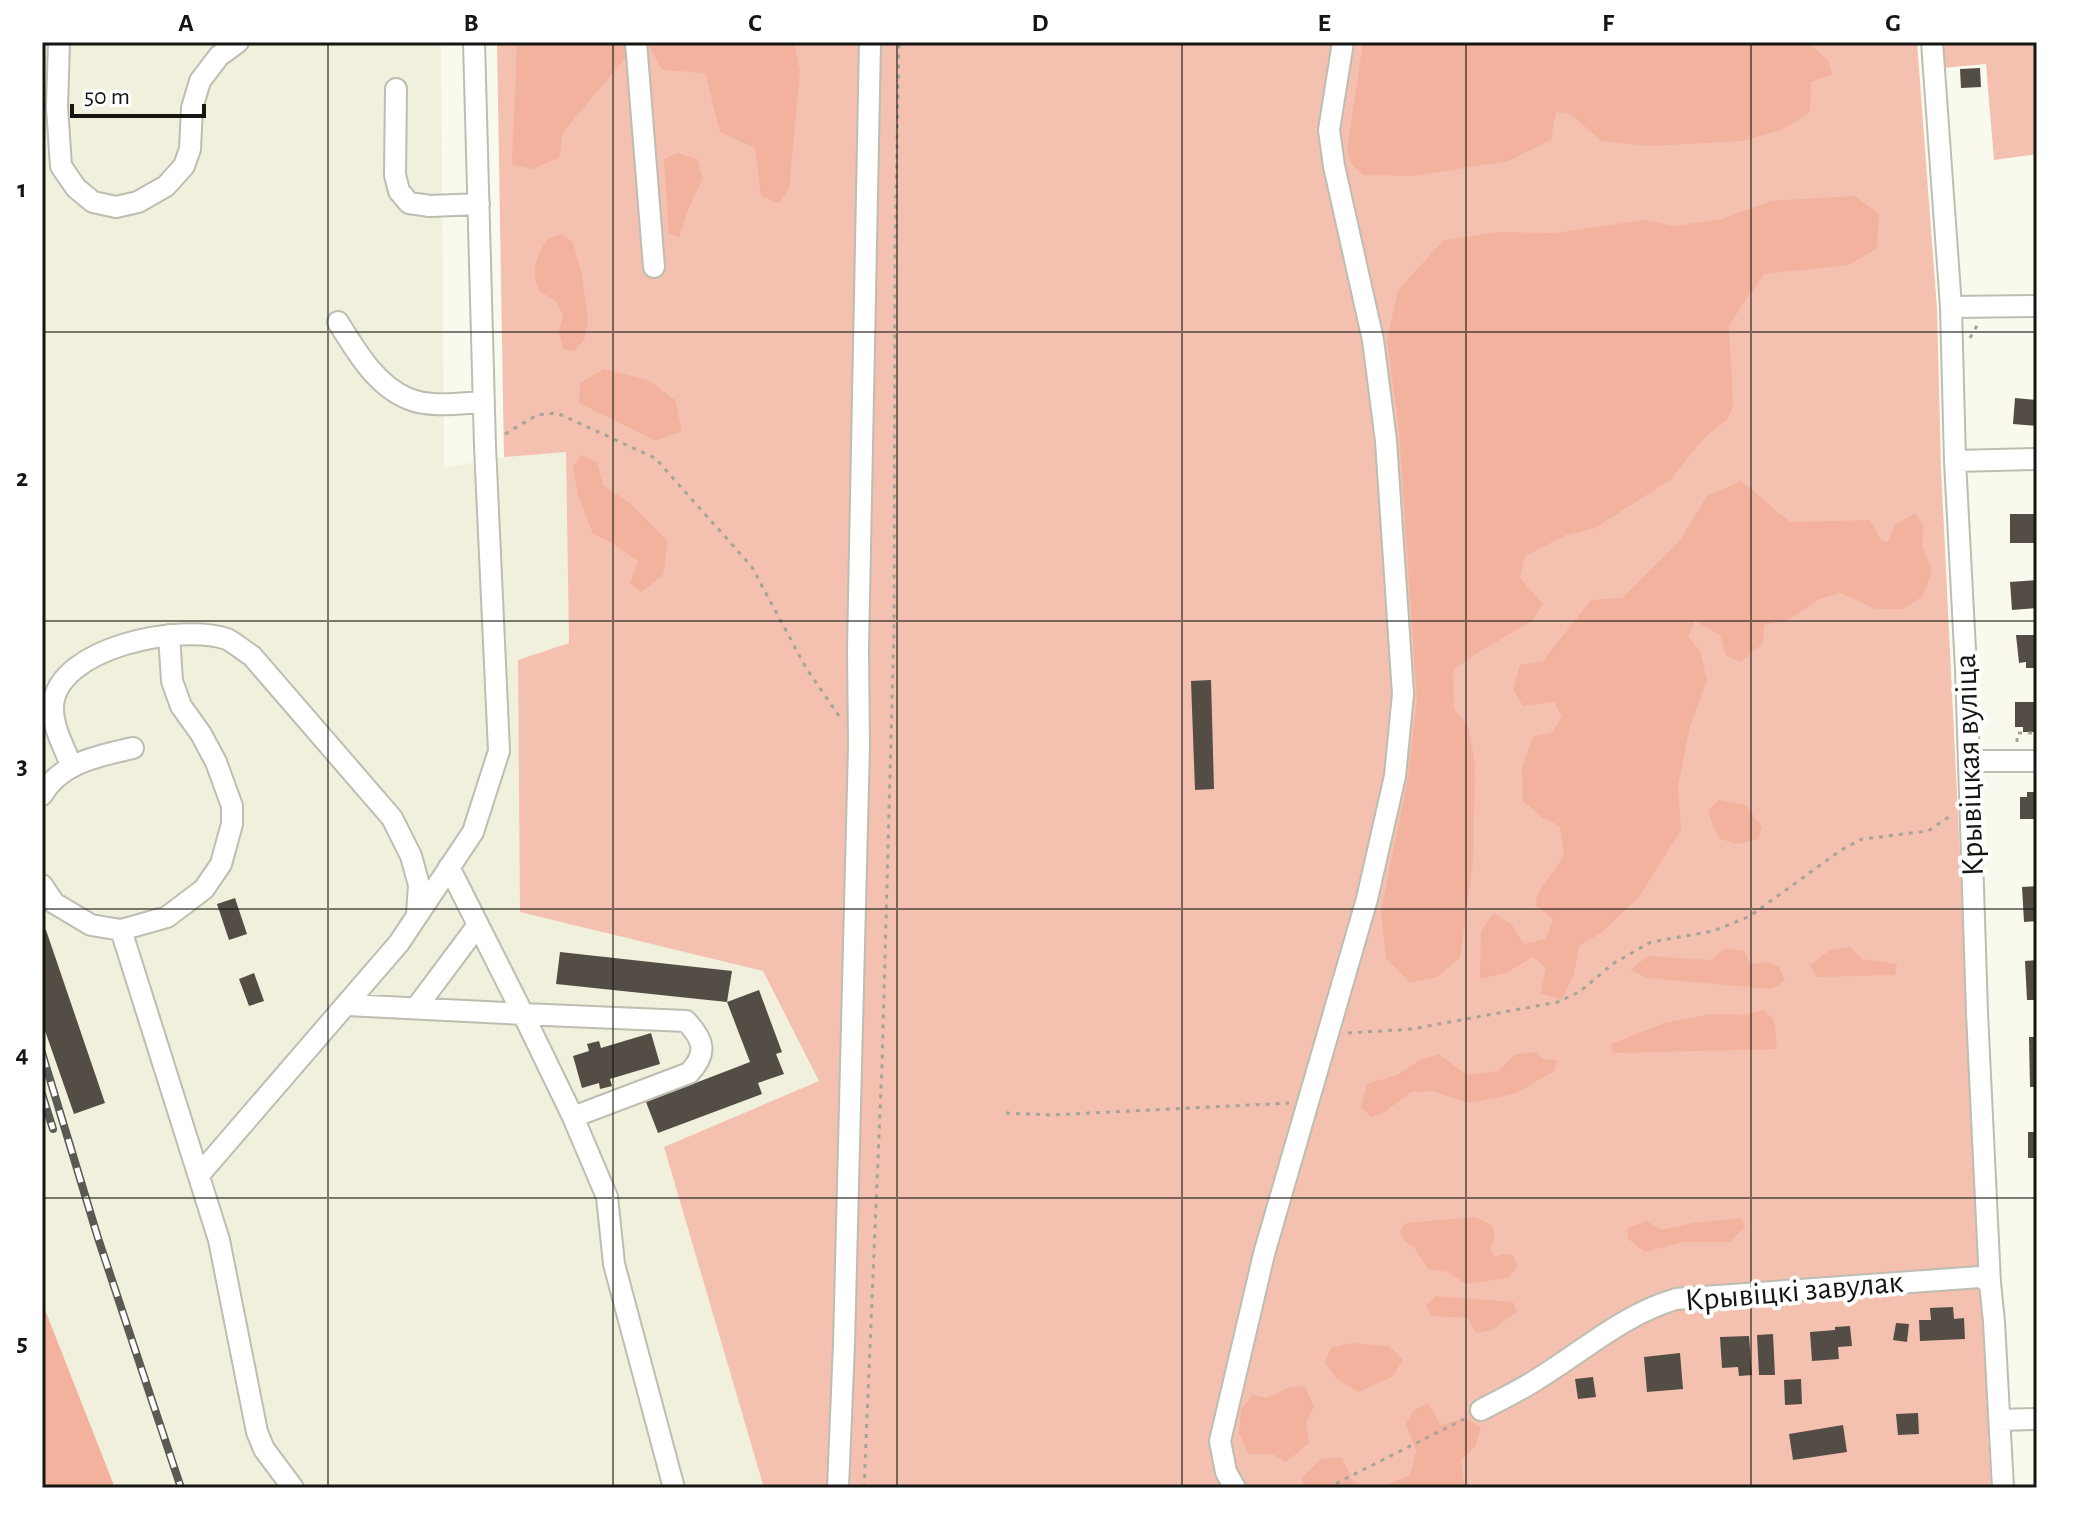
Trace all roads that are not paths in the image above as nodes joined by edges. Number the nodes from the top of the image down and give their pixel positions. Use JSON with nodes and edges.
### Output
{"nodes":[{"id":1,"x":59,"y":42,"type":"edge"},
{"id":2,"x":238,"y":42,"type":"edge"},
{"id":3,"x":474,"y":42,"type":"edge"},
{"id":4,"x":636,"y":42,"type":"edge"},
{"id":5,"x":870,"y":42,"type":"edge"},
{"id":6,"x":1343,"y":42,"type":"edge"},
{"id":7,"x":1932,"y":42,"type":"edge"},
{"id":8,"x":396,"y":89,"type":"dead end"},
{"id":9,"x":479,"y":204,"type":"junction"},
{"id":10,"x":654,"y":267,"type":"dead end"},
{"id":11,"x":2037,"y":306,"type":"edge"},
{"id":12,"x":1951,"y":307,"type":"junction"},
{"id":13,"x":338,"y":322,"type":"dead end"},
{"id":14,"x":484,"y":402,"type":"junction"},
{"id":15,"x":2037,"y":459,"type":"edge"},
{"id":16,"x":1955,"y":461,"type":"junction"},
{"id":17,"x":169,"y":635,"type":"junction"},
{"id":18,"x":133,"y":748,"type":"dead end"},
{"id":19,"x":1970,"y":761,"type":"junction"},
{"id":20,"x":2037,"y":761,"type":"edge"},
{"id":21,"x":71,"y":765,"type":"junction"},
{"id":22,"x":42,"y":795,"type":"edge"},
{"id":23,"x":449,"y":867,"type":"junction"},
{"id":24,"x":42,"y":885,"type":"edge"},
{"id":25,"x":417,"y":917,"type":"junction"},
{"id":26,"x":478,"y":925,"type":"junction"},
{"id":27,"x":121,"y":930,"type":"junction"},
{"id":28,"x":347,"y":1005,"type":"junction"},
{"id":29,"x":416,"y":1008,"type":"junction"},
{"id":30,"x":523,"y":1014,"type":"junction"},
{"id":31,"x":573,"y":1117,"type":"junction"},
{"id":32,"x":199,"y":1175,"type":"junction"},
{"id":33,"x":1990,"y":1283,"type":"junction"},
{"id":34,"x":1481,"y":1410,"type":"road end"},
{"id":35,"x":2037,"y":1419,"type":"edge"},
{"id":36,"x":1999,"y":1420,"type":"junction"},
{"id":37,"x":293,"y":1488,"type":"edge"},
{"id":38,"x":674,"y":1488,"type":"edge"},
{"id":39,"x":838,"y":1488,"type":"edge"},
{"id":40,"x":1235,"y":1488,"type":"edge"},
{"id":41,"x":2003,"y":1488,"type":"edge"}],
"edges":[{"from":1,"to":2,"type":"street"},
{"from":3,"to":9,"type":"street"},
{"from":4,"to":10,"type":"street"},
{"from":5,"to":39,"type":"street"},
{"from":6,"to":40,"type":"street"},
{"from":7,"to":12,"type":"street","name":"Крывіцкая вуліца"},
{"from":8,"to":9,"type":"street"},
{"from":9,"to":14,"type":"street"},
{"from":11,"to":12,"type":"street"},
{"from":12,"to":16,"type":"street","name":"Крывіцкая вуліца"},
{"from":13,"to":14,"type":"street"},
{"from":14,"to":23,"type":"street"},
{"from":15,"to":16,"type":"street"},
{"from":16,"to":19,"type":"street","name":"Крывіцкая вуліца"},
{"from":17,"to":21,"type":"street"},
{"from":17,"to":25,"type":"street"},
{"from":17,"to":27,"type":"street"},
{"from":18,"to":21,"type":"street"},
{"from":19,"to":20,"type":"street"},
{"from":19,"to":33,"type":"street","name":"Крывіцкая вуліца"},
{"from":21,"to":22,"type":"street"},
{"from":23,"to":25,"type":"street"},
{"from":23,"to":26,"type":"street"},
{"from":24,"to":27,"type":"street"},
{"from":25,"to":28,"type":"street"},
{"from":26,"to":29,"type":"street"},
{"from":26,"to":30,"type":"street"},
{"from":27,"to":32,"type":"street"},
{"from":28,"to":29,"type":"street"},
{"from":28,"to":32,"type":"street"},
{"from":29,"to":30,"type":"street"},
{"from":30,"to":31,"type":"street"},
{"from":30,"to":31,"type":"street"},
{"from":31,"to":38,"type":"street"},
{"from":32,"to":37,"type":"street"},
{"from":33,"to":34,"type":"street","name":"Крывіцкі завулак"},
{"from":33,"to":36,"type":"street","name":"Крывіцкая вуліца"},
{"from":35,"to":36,"type":"street"},
{"from":36,"to":41,"type":"street","name":"Крывіцкая вуліца"}]}
